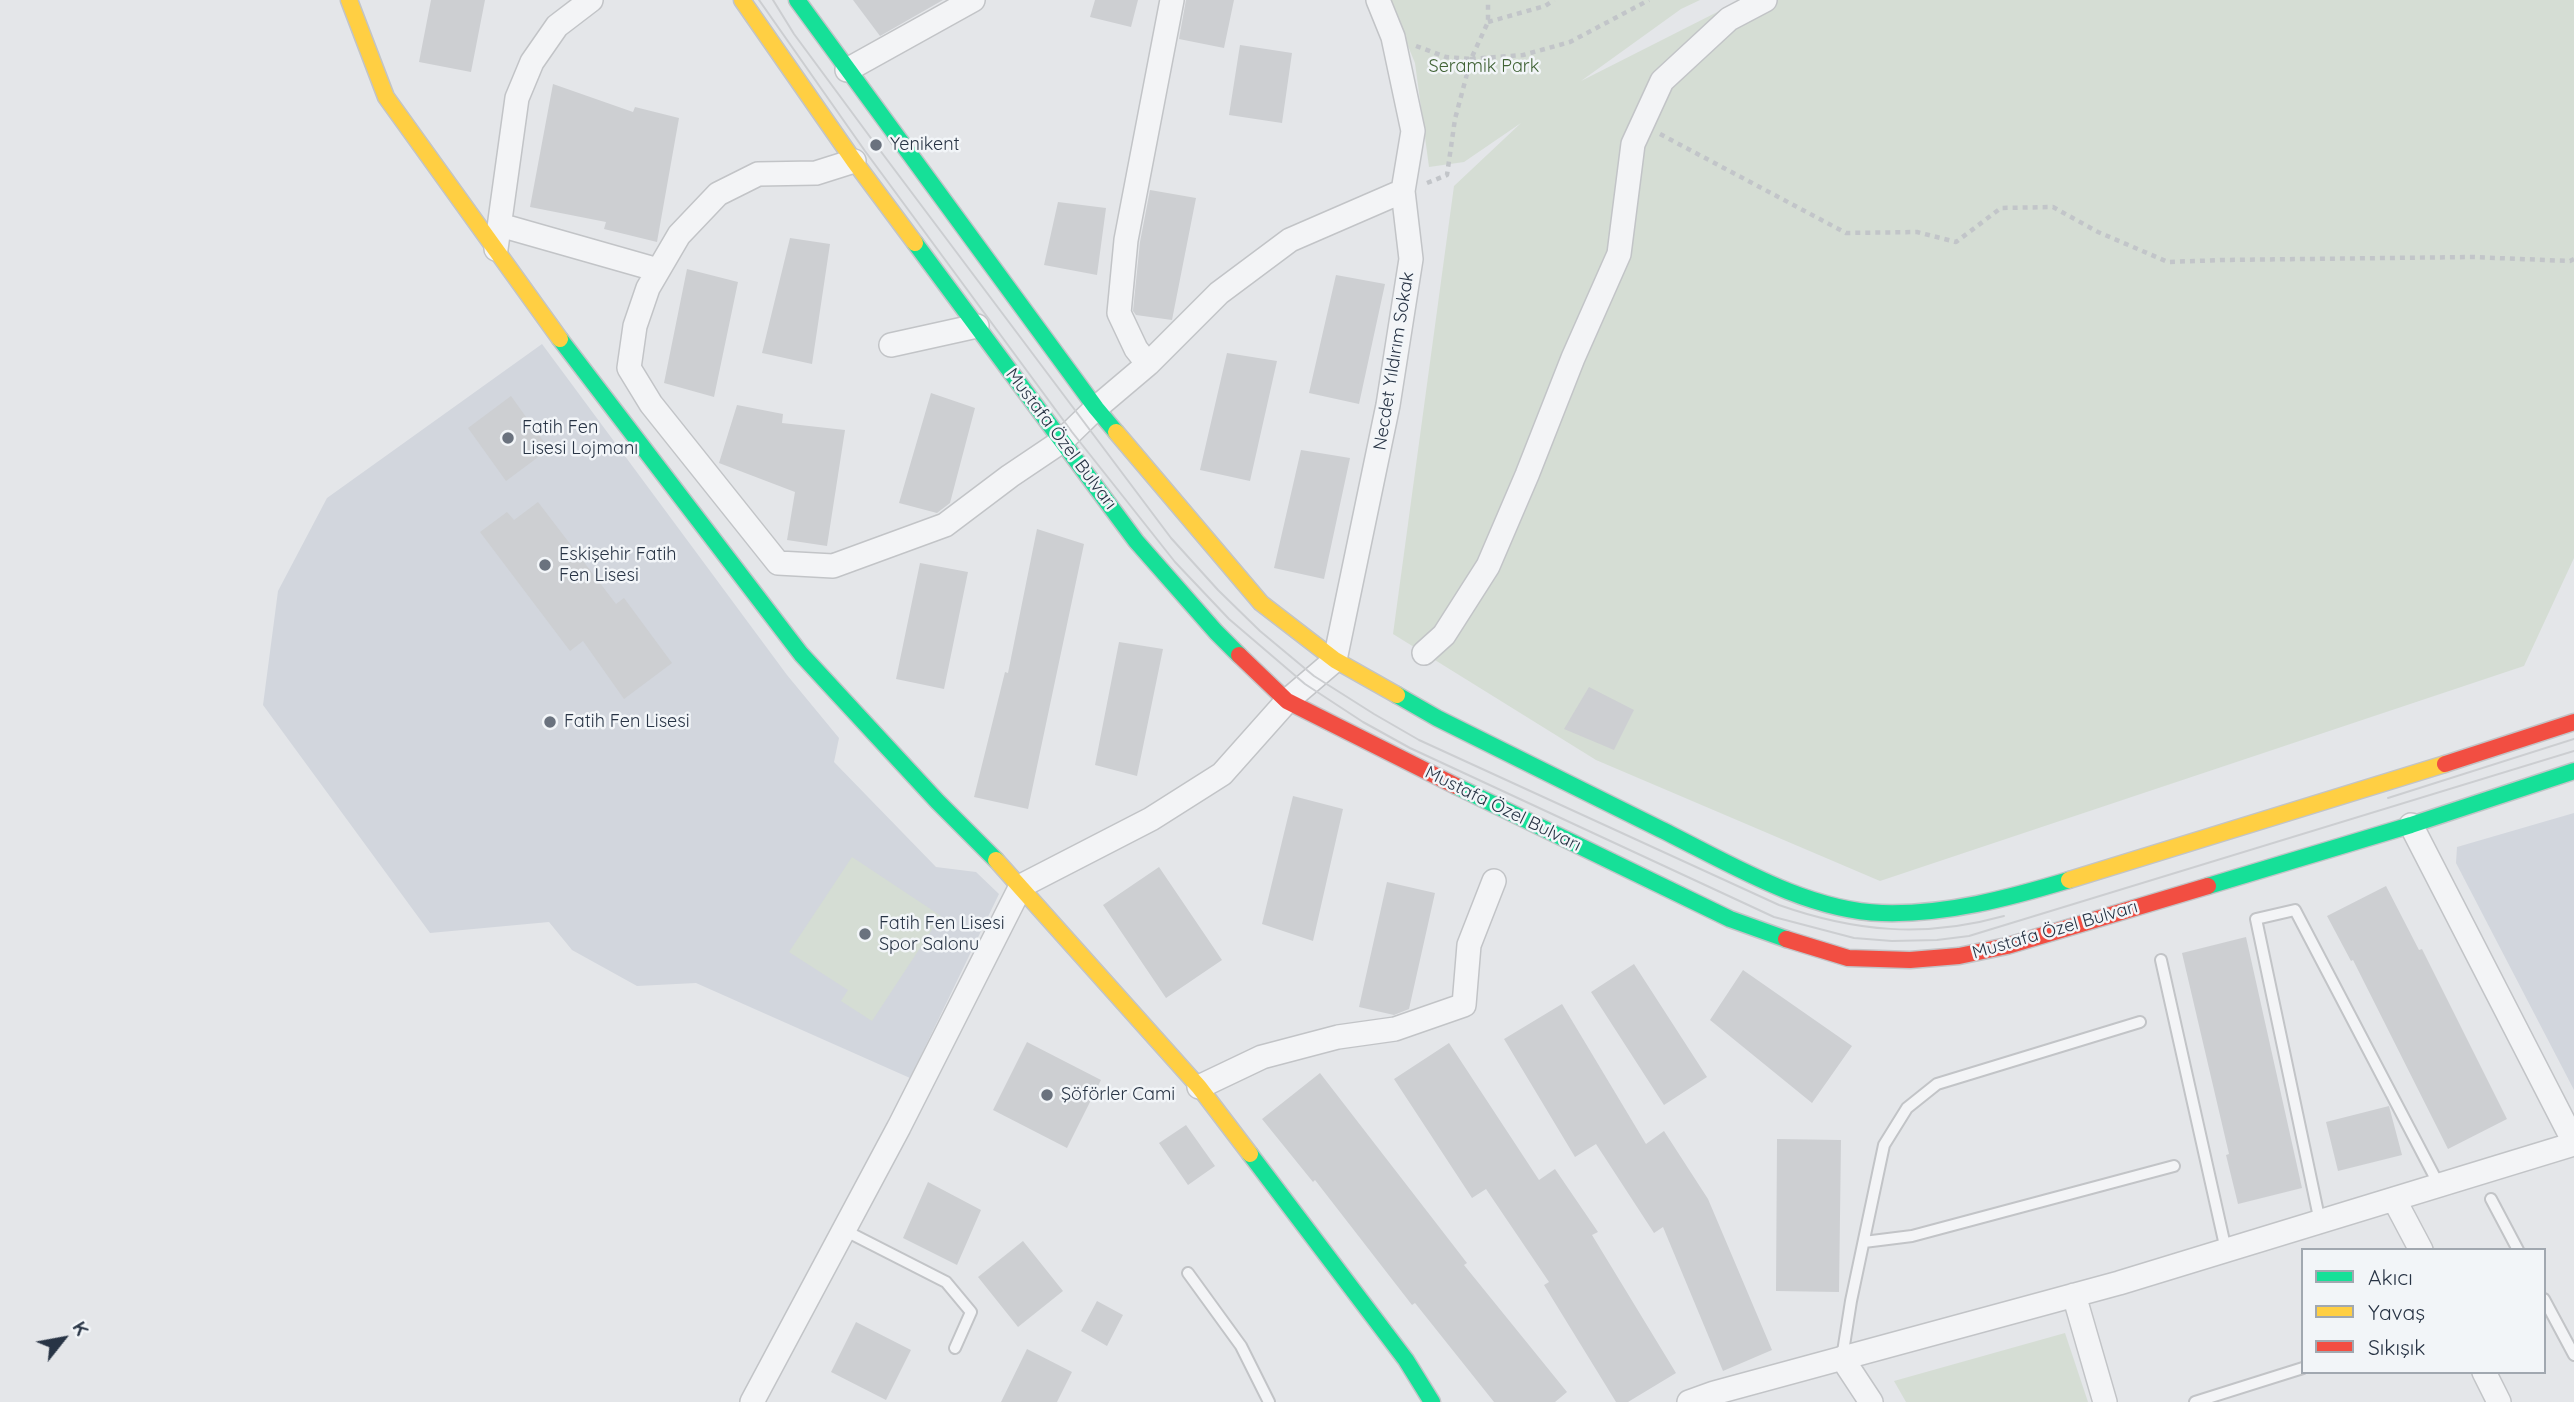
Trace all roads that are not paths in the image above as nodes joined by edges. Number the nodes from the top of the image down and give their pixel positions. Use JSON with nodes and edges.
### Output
{"nodes":[{"id":1,"x":349,"y":0,"type":"edge"},
{"id":2,"x":591,"y":0,"type":"edge"},
{"id":3,"x":742,"y":0,"type":"edge"},
{"id":4,"x":797,"y":0,"type":"edge"},
{"id":5,"x":973,"y":0,"type":"edge"},
{"id":6,"x":1172,"y":0,"type":"edge"},
{"id":7,"x":1378,"y":0,"type":"edge"},
{"id":8,"x":1765,"y":0,"type":"edge"},
{"id":9,"x":847,"y":70,"type":"junction"},
{"id":10,"x":854,"y":162,"type":"junction"},
{"id":11,"x":1403,"y":191,"type":"junction"},
{"id":12,"x":500,"y":225,"type":"junction"},
{"id":13,"x":496,"y":249,"type":"junction"},
{"id":14,"x":659,"y":270,"type":"junction"},
{"id":15,"x":977,"y":326,"type":"junction"},
{"id":16,"x":891,"y":345,"type":"dead end"},
{"id":17,"x":1148,"y":365,"type":"junction"},
{"id":18,"x":1096,"y":408,"type":"junction"},
{"id":19,"x":1062,"y":441,"type":"junction"},
{"id":20,"x":1424,"y":653,"type":"dead end"},
{"id":21,"x":1335,"y":660,"type":"junction"},
{"id":22,"x":1287,"y":701,"type":"junction"},
{"id":23,"x":2574,"y":722,"type":"edge"},
{"id":24,"x":2574,"y":771,"type":"edge"},
{"id":25,"x":2411,"y":825,"type":"junction"},
{"id":26,"x":1494,"y":881,"type":"dead end"},
{"id":27,"x":1021,"y":886,"type":"junction"},
{"id":28,"x":2161,"y":960,"type":"dead end"},
{"id":29,"x":2140,"y":1022,"type":"dead end"},
{"id":30,"x":1199,"y":1087,"type":"junction"},
{"id":31,"x":2574,"y":1143,"type":"edge"},
{"id":32,"x":2175,"y":1166,"type":"dead end"},
{"id":33,"x":2440,"y":1185,"type":"junction"},
{"id":34,"x":2394,"y":1199,"type":"junction"},
{"id":35,"x":2491,"y":1199,"type":"dead end"},
{"id":36,"x":2320,"y":1222,"type":"junction"},
{"id":37,"x":844,"y":1230,"type":"junction"},
{"id":38,"x":1864,"y":1242,"type":"junction"},
{"id":39,"x":2420,"y":1248,"type":"edge"},
{"id":40,"x":2517,"y":1248,"type":"edge"},
{"id":41,"x":2226,"y":1250,"type":"junction"},
{"id":42,"x":1188,"y":1273,"type":"dead end"},
{"id":43,"x":2074,"y":1295,"type":"junction"},
{"id":44,"x":2546,"y":1303,"type":"edge"},
{"id":45,"x":955,"y":1348,"type":"dead end"},
{"id":46,"x":2574,"y":1355,"type":"edge"},
{"id":47,"x":1842,"y":1358,"type":"junction"},
{"id":48,"x":2301,"y":1369,"type":"edge"},
{"id":49,"x":2485,"y":1374,"type":"edge"},
{"id":50,"x":1746,"y":1394,"type":"edge"},
{"id":51,"x":752,"y":1402,"type":"edge"},
{"id":52,"x":1269,"y":1402,"type":"edge"},
{"id":53,"x":1432,"y":1402,"type":"edge"},
{"id":54,"x":1689,"y":1402,"type":"edge"},
{"id":55,"x":1871,"y":1402,"type":"edge"},
{"id":56,"x":2105,"y":1402,"type":"edge"},
{"id":57,"x":2195,"y":1402,"type":"edge"},
{"id":58,"x":2499,"y":1402,"type":"edge"}],
"edges":[{"from":1,"to":13,"type":"main road"},
{"from":2,"to":12,"type":"street"},
{"from":3,"to":10,"type":"main road","name":"Mustafa Özel Bulvarı"},
{"from":4,"to":9,"type":"main road"},
{"from":5,"to":9,"type":"street"},
{"from":6,"to":17,"type":"street"},
{"from":7,"to":11,"type":"street","name":"Necdet Yıldırım Sokak"},
{"from":8,"to":20,"type":"street"},
{"from":9,"to":18,"type":"main road"},
{"from":10,"to":14,"type":"street"},
{"from":10,"to":15,"type":"main road","name":"Mustafa Özel Bulvarı"},
{"from":11,"to":17,"type":"street"},
{"from":11,"to":21,"type":"street","name":"Necdet Yıldırım Sokak"},
{"from":12,"to":13,"type":"street"},
{"from":12,"to":14,"type":"street"},
{"from":13,"to":27,"type":"main road"},
{"from":14,"to":19,"type":"street"},
{"from":15,"to":16,"type":"street"},
{"from":15,"to":19,"type":"main road","name":"Mustafa Özel Bulvarı"},
{"from":17,"to":18,"type":"street"},
{"from":18,"to":19,"type":"street"},
{"from":18,"to":21,"type":"main road"},
{"from":19,"to":22,"type":"main road","name":"Mustafa Özel Bulvarı"},
{"from":21,"to":22,"type":"street"},
{"from":21,"to":23,"type":"main road"},
{"from":22,"to":25,"type":"main road","name":"Mustafa Özel Bulvarı"},
{"from":22,"to":27,"type":"street"},
{"from":24,"to":25,"type":"main road","name":"Mustafa Özel Bulvarı"},
{"from":25,"to":31,"type":"street"},
{"from":26,"to":30,"type":"street"},
{"from":27,"to":30,"type":"main road"},
{"from":27,"to":37,"type":"street"},
{"from":28,"to":41,"type":"lane"},
{"from":29,"to":38,"type":"lane"},
{"from":30,"to":53,"type":"main road"},
{"from":31,"to":33,"type":"street"},
{"from":32,"to":38,"type":"lane"},
{"from":33,"to":34,"type":"street"},
{"from":33,"to":36,"type":"lane"},
{"from":34,"to":36,"type":"street"},
{"from":34,"to":39,"type":"street"},
{"from":35,"to":40,"type":"lane"},
{"from":36,"to":41,"type":"street"},
{"from":37,"to":45,"type":"lane"},
{"from":37,"to":51,"type":"street"},
{"from":38,"to":47,"type":"lane"},
{"from":41,"to":43,"type":"street"},
{"from":42,"to":52,"type":"lane"},
{"from":43,"to":47,"type":"street"},
{"from":43,"to":56,"type":"street"},
{"from":44,"to":46,"type":"lane"},
{"from":47,"to":50,"type":"street"},
{"from":47,"to":55,"type":"street"},
{"from":48,"to":57,"type":"lane"},
{"from":49,"to":58,"type":"street"},
{"from":50,"to":54,"type":"street"}]}
